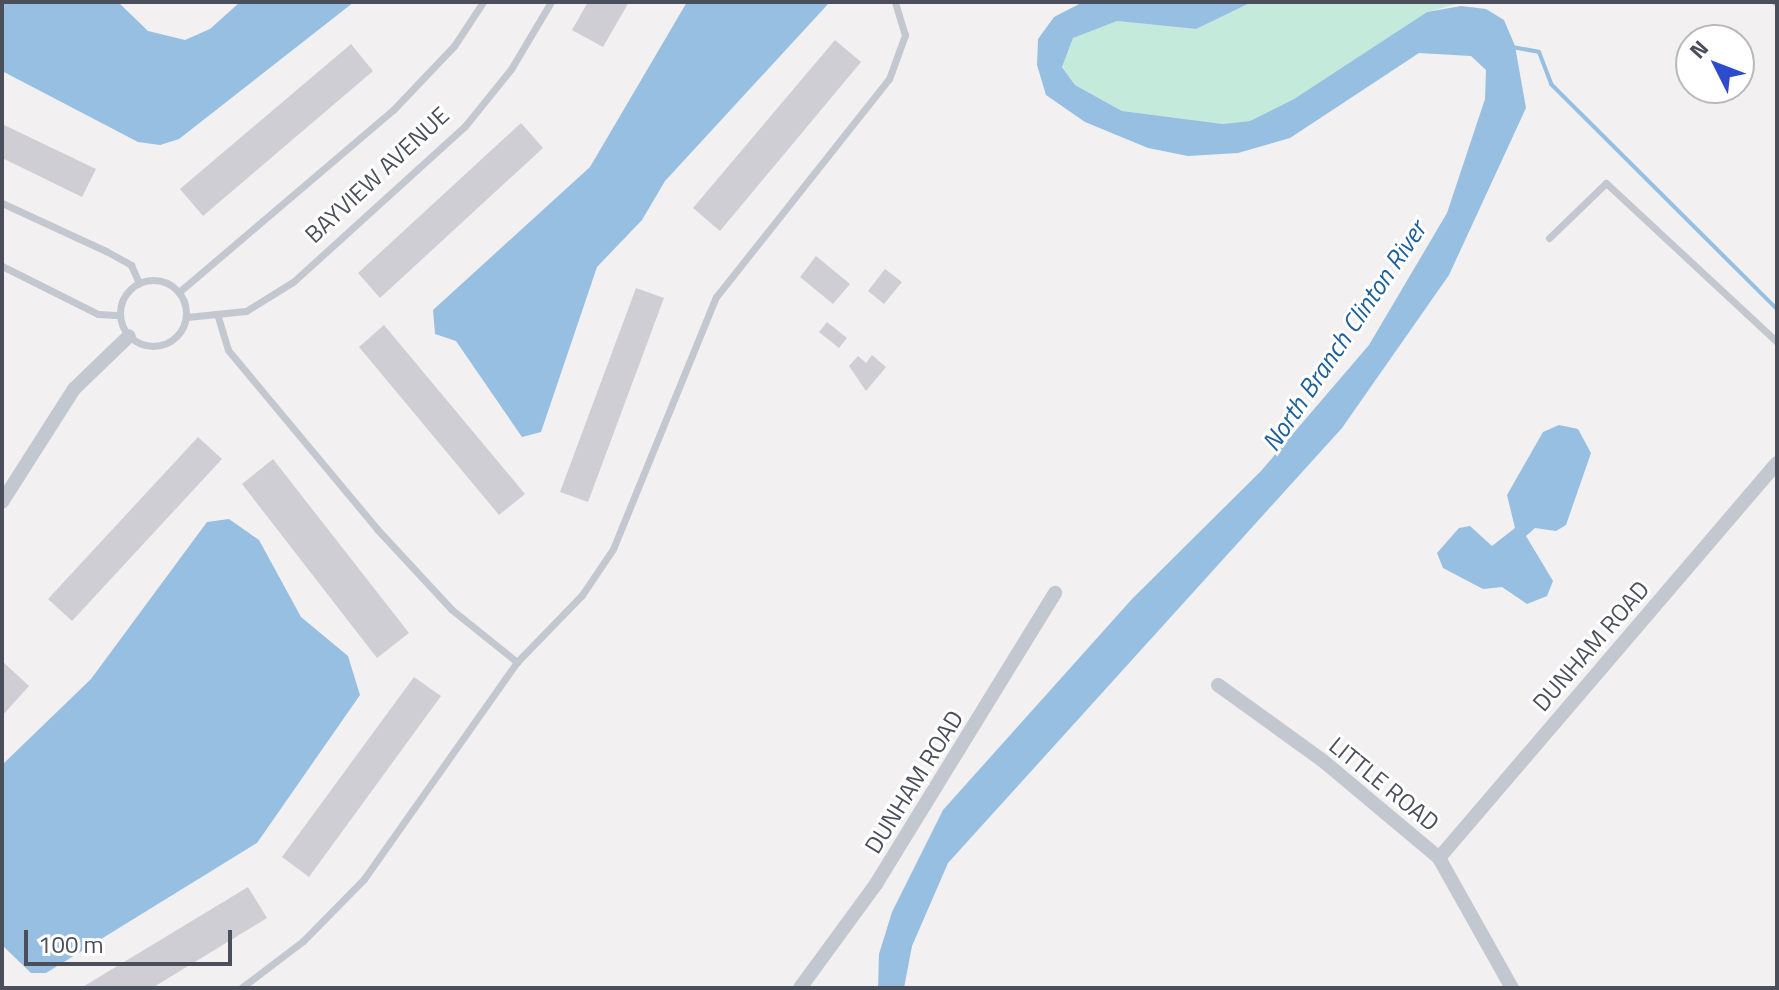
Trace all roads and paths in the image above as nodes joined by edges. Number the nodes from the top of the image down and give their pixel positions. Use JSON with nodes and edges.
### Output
{"nodes":[{"id":1,"x":483,"y":2,"type":"edge"},
{"id":2,"x":551,"y":2,"type":"edge"},
{"id":3,"x":895,"y":2,"type":"edge"},
{"id":4,"x":2,"y":203,"type":"edge"},
{"id":5,"x":1549,"y":238,"type":"dead end"},
{"id":6,"x":2,"y":266,"type":"edge"},
{"id":7,"x":139,"y":283,"type":"junction"},
{"id":8,"x":179,"y":292,"type":"junction"},
{"id":9,"x":120,"y":315,"type":"junction"},
{"id":10,"x":187,"y":317,"type":"junction"},
{"id":11,"x":218,"y":317,"type":"junction"},
{"id":12,"x":129,"y":336,"type":"junction"},
{"id":13,"x":1777,"y":342,"type":"edge"},
{"id":14,"x":1777,"y":463,"type":"edge"},
{"id":15,"x":2,"y":502,"type":"edge"},
{"id":16,"x":1055,"y":593,"type":"dead end"},
{"id":17,"x":517,"y":662,"type":"junction"},
{"id":18,"x":1218,"y":685,"type":"dead end"},
{"id":19,"x":1439,"y":858,"type":"junction"},
{"id":20,"x":241,"y":988,"type":"edge"},
{"id":21,"x":800,"y":988,"type":"edge"},
{"id":22,"x":1512,"y":988,"type":"edge"}],
"edges":[{"from":1,"to":8,"type":"lane","name":"BAYVIEW AVENUE"},
{"from":2,"to":11,"type":"lane","name":"BAYVIEW AVENUE"},
{"from":3,"to":17,"type":"lane"},
{"from":4,"to":7,"type":"lane"},
{"from":5,"to":13,"type":"lane"},
{"from":6,"to":9,"type":"lane"},
{"from":7,"to":8,"type":"lane"},
{"from":7,"to":9,"type":"lane"},
{"from":8,"to":10,"type":"lane"},
{"from":9,"to":12,"type":"lane"},
{"from":10,"to":11,"type":"lane","name":"BAYVIEW AVENUE"},
{"from":10,"to":12,"type":"lane"},
{"from":11,"to":17,"type":"lane"},
{"from":12,"to":15,"type":"street"},
{"from":14,"to":19,"type":"street","name":"DUNHAM ROAD"},
{"from":16,"to":21,"type":"street","name":"DUNHAM ROAD"},
{"from":17,"to":20,"type":"lane"},
{"from":18,"to":19,"type":"street","name":"LITTLE ROAD"},
{"from":19,"to":22,"type":"street","name":"LITTLE ROAD"}]}
